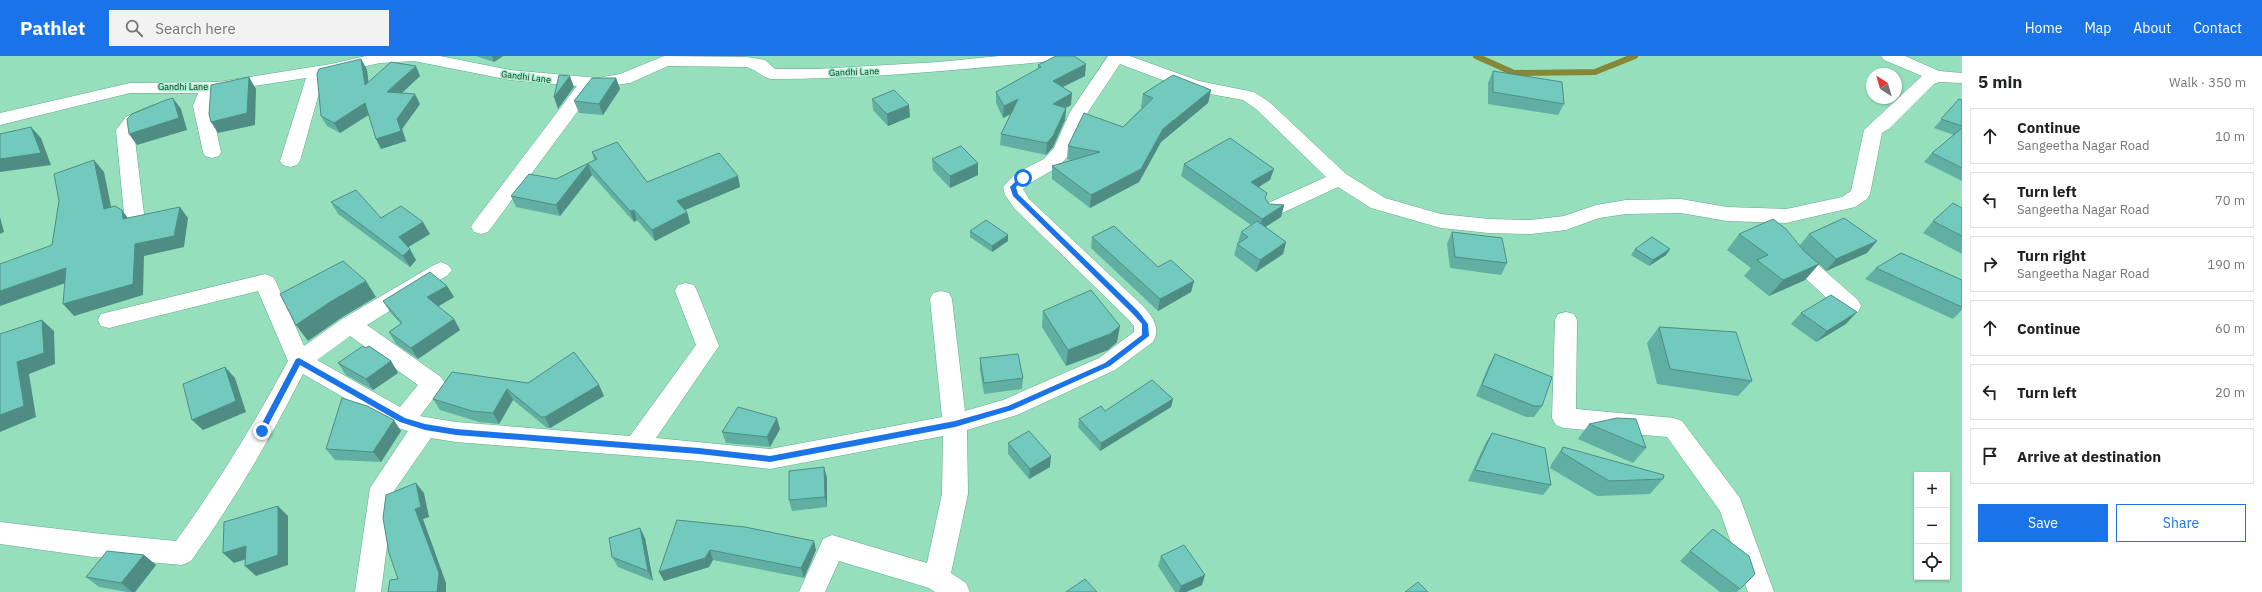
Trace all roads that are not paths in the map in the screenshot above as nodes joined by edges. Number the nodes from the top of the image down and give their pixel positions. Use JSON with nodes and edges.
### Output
{"nodes":[{"id":1,"x":1052,"y":56,"type":"edge"},
{"id":2,"x":1890,"y":56,"type":"edge"},
{"id":3,"x":1117,"y":57,"type":"edge"},
{"id":4,"x":668,"y":59,"type":"edge"},
{"id":5,"x":876,"y":64,"type":"edge"},
{"id":6,"x":317,"y":70,"type":"junction"},
{"id":7,"x":1936,"y":76,"type":"junction"},
{"id":8,"x":1962,"y":78,"type":"edge"},
{"id":9,"x":590,"y":82,"type":"junction"},
{"id":10,"x":175,"y":86,"type":"junction"},
{"id":11,"x":209,"y":87,"type":"junction"},
{"id":12,"x":2,"y":122,"type":"edge"},
{"id":13,"x":212,"y":152,"type":"dead end"},
{"id":14,"x":290,"y":161,"type":"dead end"},
{"id":15,"x":1339,"y":179,"type":"junction"},
{"id":16,"x":1273,"y":209,"type":"edge"},
{"id":17,"x":134,"y":214,"type":"dead end"},
{"id":18,"x":1762,"y":215,"type":"junction"},
{"id":19,"x":481,"y":227,"type":"dead end"},
{"id":20,"x":441,"y":270,"type":"dead end"},
{"id":21,"x":686,"y":291,"type":"dead end"},
{"id":22,"x":941,"y":299,"type":"dead end"},
{"id":23,"x":1850,"y":306,"type":"edge"},
{"id":24,"x":109,"y":320,"type":"dead end"},
{"id":25,"x":1566,"y":320,"type":"dead end"},
{"id":26,"x":350,"y":325,"type":"junction"},
{"id":27,"x":299,"y":361,"type":"junction"},
{"id":28,"x":414,"y":423,"type":"junction"},
{"id":29,"x":955,"y":424,"type":"junction"},
{"id":30,"x":636,"y":446,"type":"junction"},
{"id":31,"x":0,"y":533,"type":"edge"},
{"id":32,"x":947,"y":585,"type":"edge"},
{"id":33,"x":368,"y":592,"type":"edge"},
{"id":34,"x":812,"y":592,"type":"edge"},
{"id":35,"x":1761,"y":592,"type":"edge"}],
"edges":[{"from":1,"to":5,"type":"street","name":"Gandhi Lane"},
{"from":2,"to":7,"type":"street"},
{"from":3,"to":15,"type":"street"},
{"from":3,"to":29,"type":"street"},
{"from":4,"to":5,"type":"street","name":"Gandhi Lane"},
{"from":4,"to":9,"type":"street","name":"Gandhi Lane"},
{"from":6,"to":9,"type":"street","name":"Gandhi Lane"},
{"from":6,"to":11,"type":"street","name":"Gandhi Lane"},
{"from":6,"to":14,"type":"street"},
{"from":7,"to":8,"type":"street"},
{"from":7,"to":18,"type":"street"},
{"from":9,"to":19,"type":"street"},
{"from":10,"to":11,"type":"street","name":"Gandhi Lane"},
{"from":10,"to":12,"type":"street","name":"Gandhi Lane"},
{"from":10,"to":17,"type":"street"},
{"from":11,"to":13,"type":"street"},
{"from":15,"to":16,"type":"street"},
{"from":15,"to":18,"type":"street"},
{"from":18,"to":23,"type":"street"},
{"from":20,"to":26,"type":"street"},
{"from":21,"to":30,"type":"street"},
{"from":22,"to":29,"type":"street"},
{"from":24,"to":27,"type":"street"},
{"from":25,"to":35,"type":"street"},
{"from":26,"to":27,"type":"street"},
{"from":26,"to":28,"type":"street"},
{"from":27,"to":28,"type":"street"},
{"from":27,"to":31,"type":"street"},
{"from":28,"to":30,"type":"street"},
{"from":28,"to":33,"type":"street"},
{"from":29,"to":30,"type":"street"},
{"from":29,"to":32,"type":"street"},
{"from":32,"to":34,"type":"street"}]}
